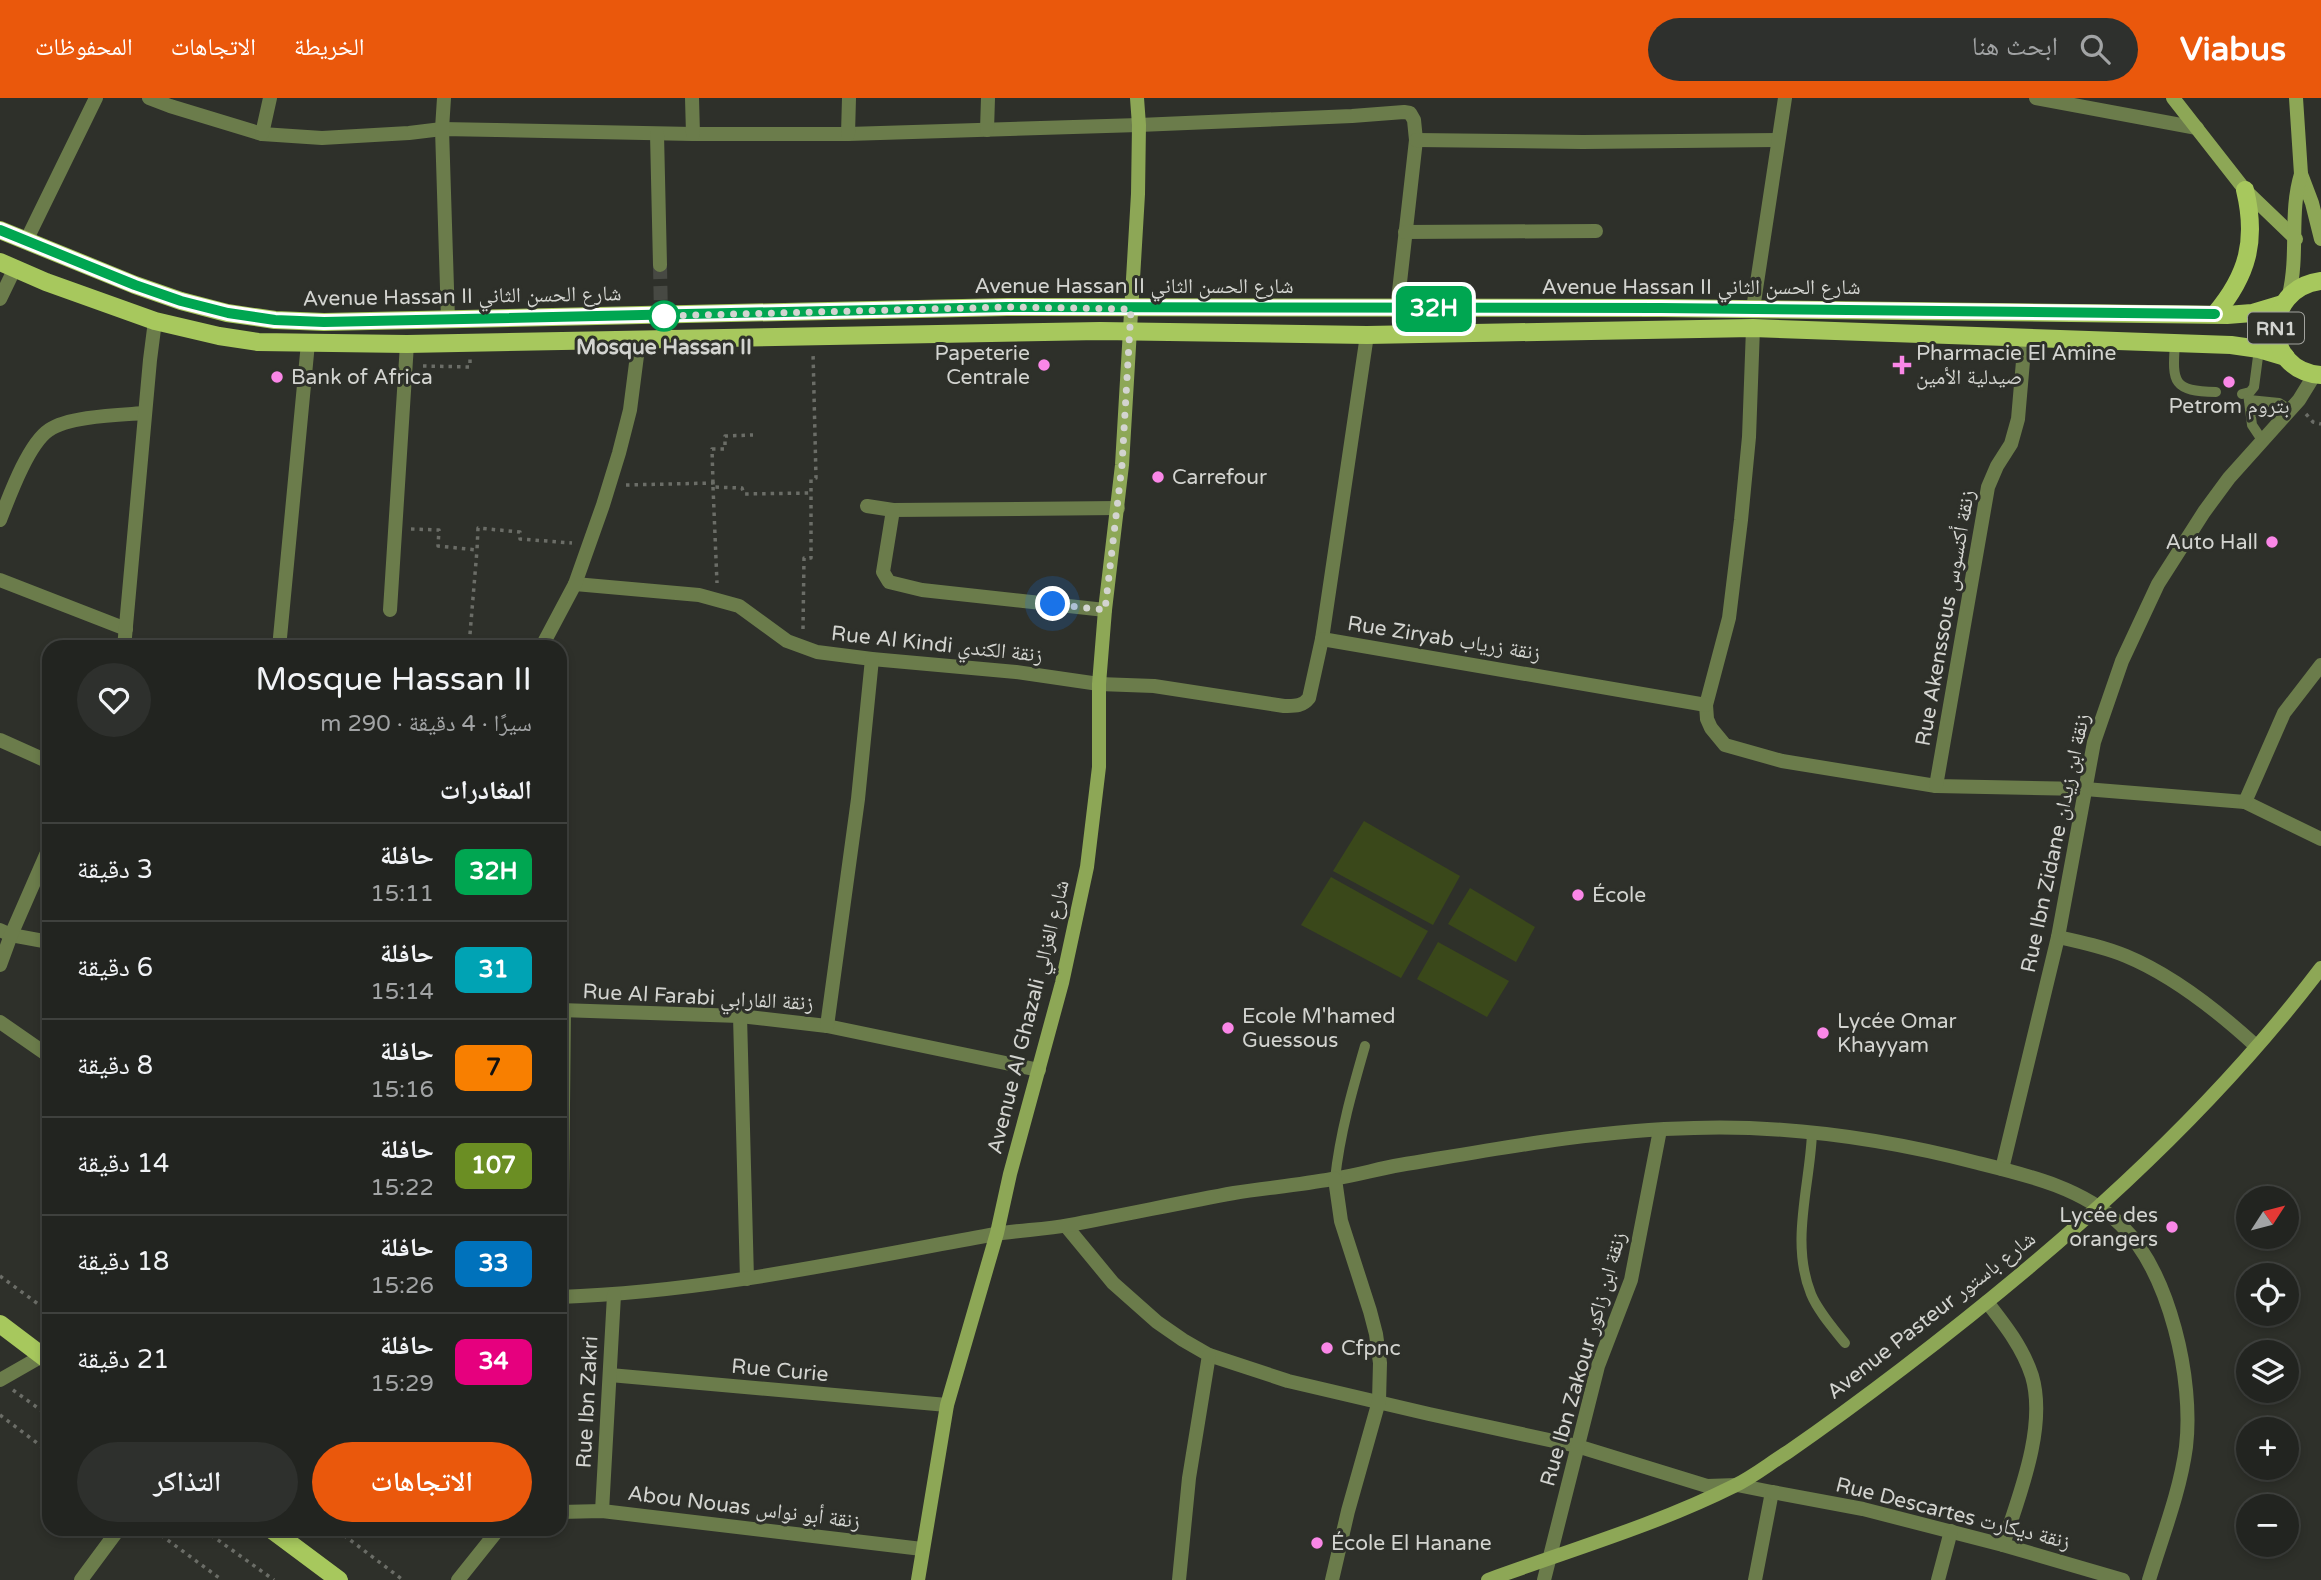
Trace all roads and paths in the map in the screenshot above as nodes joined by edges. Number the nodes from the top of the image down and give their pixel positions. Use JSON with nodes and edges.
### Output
{"nodes":[{"id":1,"x":96,"y":98,"type":"edge"},
{"id":2,"x":149,"y":98,"type":"edge"},
{"id":3,"x":271,"y":98,"type":"edge"},
{"id":4,"x":444,"y":98,"type":"edge"},
{"id":5,"x":692,"y":98,"type":"edge"},
{"id":6,"x":849,"y":98,"type":"edge"},
{"id":7,"x":988,"y":98,"type":"edge"},
{"id":8,"x":1136,"y":98,"type":"edge"},
{"id":9,"x":1785,"y":98,"type":"edge"},
{"id":10,"x":2036,"y":98,"type":"edge"},
{"id":11,"x":2173,"y":98,"type":"edge"},
{"id":12,"x":2296,"y":98,"type":"edge"},
{"id":13,"x":1139,"y":125,"type":"junction"},
{"id":14,"x":2196,"y":128,"type":"junction"},
{"id":15,"x":442,"y":129,"type":"junction"},
{"id":16,"x":987,"y":130,"type":"junction"},
{"id":17,"x":262,"y":134,"type":"junction"},
{"id":18,"x":657,"y":134,"type":"junction"},
{"id":19,"x":693,"y":134,"type":"junction"},
{"id":20,"x":848,"y":134,"type":"junction"},
{"id":21,"x":1416,"y":140,"type":"junction"},
{"id":22,"x":1777,"y":140,"type":"junction"},
{"id":23,"x":2301,"y":174,"type":"junction"},
{"id":24,"x":2245,"y":190,"type":"junction"},
{"id":25,"x":0,"y":230,"type":"edge"},
{"id":26,"x":1405,"y":232,"type":"junction"},
{"id":27,"x":1596,"y":232,"type":"dead end"},
{"id":28,"x":2296,"y":239,"type":"junction"},
{"id":29,"x":2321,"y":239,"type":"edge"},
{"id":30,"x":26,"y":241,"type":"junction"},
{"id":31,"x":7,"y":265,"type":"edge"},
{"id":32,"x":660,"y":265,"type":"tunnel mouth"},
{"id":33,"x":2321,"y":281,"type":"edge"},
{"id":34,"x":0,"y":299,"type":"edge"},
{"id":35,"x":2286,"y":299,"type":"junction"},
{"id":36,"x":1131,"y":309,"type":"junction"},
{"id":37,"x":1397,"y":309,"type":"junction"},
{"id":38,"x":1753,"y":309,"type":"junction"},
{"id":39,"x":2215,"y":314,"type":"junction"},
{"id":40,"x":447,"y":320,"type":"junction"},
{"id":41,"x":155,"y":321,"type":"junction"},
{"id":42,"x":1753,"y":328,"type":"junction"},
{"id":43,"x":1129,"y":331,"type":"junction"},
{"id":44,"x":1367,"y":335,"type":"junction"},
{"id":45,"x":813,"y":336,"type":"junction"},
{"id":46,"x":2025,"y":338,"type":"junction"},
{"id":47,"x":639,"y":340,"type":"junction"},
{"id":48,"x":308,"y":343,"type":"junction"},
{"id":49,"x":2175,"y":343,"type":"junction"},
{"id":50,"x":407,"y":344,"type":"junction"},
{"id":51,"x":2259,"y":349,"type":"junction"},
{"id":52,"x":2286,"y":357,"type":"junction"},
{"id":53,"x":2318,"y":374,"type":"edge"},
{"id":54,"x":2216,"y":392,"type":"dead end"},
{"id":55,"x":2246,"y":395,"type":"junction"},
{"id":56,"x":2290,"y":410,"type":"junction"},
{"id":57,"x":145,"y":413,"type":"junction"},
{"id":58,"x":753,"y":435,"type":"dead end"},
{"id":59,"x":2262,"y":440,"type":"junction"},
{"id":60,"x":609,"y":485,"type":"junction"},
{"id":61,"x":713,"y":485,"type":"junction"},
{"id":62,"x":811,"y":493,"type":"junction"},
{"id":63,"x":867,"y":506,"type":"dead end"},
{"id":64,"x":1118,"y":508,"type":"junction"},
{"id":65,"x":893,"y":510,"type":"junction"},
{"id":66,"x":0,"y":520,"type":"edge"},
{"id":67,"x":395,"y":528,"type":"junction"},
{"id":68,"x":589,"y":545,"type":"junction"},
{"id":69,"x":477,"y":550,"type":"junction"},
{"id":70,"x":0,"y":580,"type":"edge"},
{"id":71,"x":575,"y":584,"type":"junction"},
{"id":72,"x":717,"y":599,"type":"junction"},
{"id":73,"x":390,"y":610,"type":"dead end"},
{"id":74,"x":1105,"y":610,"type":"junction"},
{"id":75,"x":125,"y":629,"type":"junction"},
{"id":76,"x":1322,"y":639,"type":"junction"},
{"id":77,"x":124,"y":640,"type":"edge"},
{"id":78,"x":280,"y":640,"type":"edge"},
{"id":79,"x":470,"y":640,"type":"edge"},
{"id":80,"x":545,"y":640,"type":"edge"},
{"id":81,"x":803,"y":647,"type":"junction"},
{"id":82,"x":872,"y":659,"type":"junction"},
{"id":83,"x":2321,"y":665,"type":"edge"},
{"id":84,"x":1099,"y":684,"type":"junction"},
{"id":85,"x":1706,"y":705,"type":"junction"},
{"id":86,"x":0,"y":740,"type":"edge"},
{"id":87,"x":42,"y":759,"type":"edge"},
{"id":88,"x":1936,"y":786,"type":"junction"},
{"id":89,"x":2085,"y":789,"type":"junction"},
{"id":90,"x":2245,"y":802,"type":"junction"},
{"id":91,"x":2321,"y":839,"type":"edge"},
{"id":92,"x":42,"y":862,"type":"edge"},
{"id":93,"x":5,"y":933,"type":"edge"},
{"id":94,"x":2058,"y":937,"type":"junction"},
{"id":95,"x":42,"y":941,"type":"edge"},
{"id":96,"x":0,"y":965,"type":"edge"},
{"id":97,"x":2321,"y":968,"type":"edge"},
{"id":98,"x":567,"y":1010,"type":"edge"},
{"id":99,"x":740,"y":1016,"type":"junction"},
{"id":100,"x":0,"y":1022,"type":"edge"},
{"id":101,"x":827,"y":1026,"type":"junction"},
{"id":102,"x":1365,"y":1046,"type":"dead end"},
{"id":103,"x":2256,"y":1046,"type":"junction"},
{"id":104,"x":42,"y":1051,"type":"edge"},
{"id":105,"x":1039,"y":1070,"type":"junction"},
{"id":106,"x":1660,"y":1130,"type":"junction"},
{"id":107,"x":1812,"y":1133,"type":"junction"},
{"id":108,"x":2002,"y":1169,"type":"junction"},
{"id":109,"x":1335,"y":1179,"type":"junction"},
{"id":110,"x":2098,"y":1206,"type":"junction"},
{"id":111,"x":1066,"y":1226,"type":"junction"},
{"id":112,"x":997,"y":1233,"type":"junction"},
{"id":113,"x":0,"y":1276,"type":"edge"},
{"id":114,"x":747,"y":1279,"type":"junction"},
{"id":115,"x":614,"y":1295,"type":"junction"},
{"id":116,"x":567,"y":1297,"type":"edge"},
{"id":117,"x":1987,"y":1302,"type":"junction"},
{"id":118,"x":42,"y":1307,"type":"edge"},
{"id":119,"x":0,"y":1324,"type":"edge"},
{"id":120,"x":1844,"y":1343,"type":"dead end"},
{"id":121,"x":42,"y":1355,"type":"edge"},
{"id":122,"x":1209,"y":1356,"type":"junction"},
{"id":123,"x":42,"y":1361,"type":"edge"},
{"id":124,"x":610,"y":1375,"type":"junction"},
{"id":125,"x":5,"y":1384,"type":"edge"},
{"id":126,"x":1379,"y":1401,"type":"junction"},
{"id":127,"x":947,"y":1405,"type":"junction"},
{"id":128,"x":42,"y":1411,"type":"edge"},
{"id":129,"x":0,"y":1415,"type":"edge"},
{"id":130,"x":42,"y":1446,"type":"edge"},
{"id":131,"x":1577,"y":1446,"type":"junction"},
{"id":132,"x":1737,"y":1485,"type":"junction"},
{"id":133,"x":1772,"y":1492,"type":"junction"},
{"id":134,"x":602,"y":1511,"type":"junction"},
{"id":135,"x":567,"y":1512,"type":"edge"},
{"id":136,"x":1951,"y":1531,"type":"junction"},
{"id":137,"x":114,"y":1536,"type":"edge"},
{"id":138,"x":162,"y":1536,"type":"edge"},
{"id":139,"x":212,"y":1536,"type":"edge"},
{"id":140,"x":280,"y":1536,"type":"edge"},
{"id":141,"x":345,"y":1536,"type":"edge"},
{"id":142,"x":493,"y":1536,"type":"edge"},
{"id":143,"x":2003,"y":1545,"type":"junction"},
{"id":144,"x":922,"y":1549,"type":"junction"},
{"id":145,"x":1549,"y":1557,"type":"junction"},
{"id":146,"x":81,"y":1580,"type":"edge"},
{"id":147,"x":222,"y":1580,"type":"edge"},
{"id":148,"x":274,"y":1580,"type":"edge"},
{"id":149,"x":339,"y":1580,"type":"edge"},
{"id":150,"x":402,"y":1580,"type":"edge"},
{"id":151,"x":458,"y":1580,"type":"edge"},
{"id":152,"x":918,"y":1580,"type":"edge"},
{"id":153,"x":1179,"y":1580,"type":"edge"},
{"id":154,"x":1332,"y":1580,"type":"edge"},
{"id":155,"x":1488,"y":1580,"type":"edge"},
{"id":156,"x":1544,"y":1580,"type":"edge"},
{"id":157,"x":1755,"y":1580,"type":"edge"},
{"id":158,"x":1938,"y":1580,"type":"edge"},
{"id":159,"x":2123,"y":1580,"type":"edge"},
{"id":160,"x":2149,"y":1580,"type":"edge"}],
"edges":[{"from":1,"to":30,"type":"street"},
{"from":2,"to":17,"type":"street"},
{"from":3,"to":17,"type":"street"},
{"from":4,"to":15,"type":"street"},
{"from":5,"to":19,"type":"street"},
{"from":6,"to":20,"type":"street"},
{"from":7,"to":16,"type":"street"},
{"from":8,"to":13,"type":"street","name":"Avenue Al Ghazali شارع الغزالي"},
{"from":9,"to":22,"type":"street"},
{"from":10,"to":14,"type":"street"},
{"from":11,"to":14,"type":"street"},
{"from":12,"to":23,"type":"street"},
{"from":13,"to":16,"type":"street"},
{"from":13,"to":21,"type":"street"},
{"from":13,"to":36,"type":"street","name":"Avenue Al Ghazali شارع الغزالي"},
{"from":14,"to":24,"type":"street"},
{"from":15,"to":17,"type":"street"},
{"from":15,"to":18,"type":"street"},
{"from":15,"to":40,"type":"street"},
{"from":16,"to":20,"type":"street"},
{"from":18,"to":19,"type":"street"},
{"from":18,"to":32,"type":"street"},
{"from":19,"to":20,"type":"street"},
{"from":21,"to":22,"type":"street"},
{"from":21,"to":26,"type":"street"},
{"from":22,"to":38,"type":"street"},
{"from":23,"to":28,"type":"street"},
{"from":23,"to":29,"type":"street"},
{"from":24,"to":28,"type":"street"},
{"from":24,"to":39,"type":"main road"},
{"from":25,"to":30,"type":"main road","name":"Avenue Hassan II شارع الحسن الثاني","number":"RN1"},
{"from":26,"to":27,"type":"street"},
{"from":26,"to":37,"type":"street"},
{"from":28,"to":35,"type":"street"},
{"from":30,"to":40,"type":"main road","name":"Avenue Hassan II شارع الحسن الثاني","number":"RN1"},
{"from":31,"to":34,"type":"street"},
{"from":31,"to":41,"type":"main road","name":"Avenue Hassan II شارع الحسن الثاني","number":"RN1"},
{"from":33,"to":35,"type":"main road","number":"RN1"},
{"from":35,"to":39,"type":"main road","name":"Avenue Hassan II شارع الحسن الثاني","number":"RN1"},
{"from":35,"to":52,"type":"main road","number":"RN1"},
{"from":36,"to":37,"type":"main road","name":"Avenue Hassan II شارع الحسن الثاني","number":"RN1"},
{"from":36,"to":40,"type":"main road","name":"Avenue Hassan II شارع الحسن الثاني","number":"RN1"},
{"from":36,"to":43,"type":"street","name":"Avenue Al Ghazali شارع الغزالي"},
{"from":37,"to":38,"type":"main road","name":"Avenue Hassan II شارع الحسن الثاني","number":"RN1"},
{"from":38,"to":39,"type":"main road","name":"Avenue Hassan II شارع الحسن الثاني","number":"RN1"},
{"from":41,"to":48,"type":"main road","name":"Avenue Hassan II شارع الحسن الثاني","number":"RN1"},
{"from":41,"to":57,"type":"street"},
{"from":42,"to":44,"type":"main road","name":"Avenue Hassan II شارع الحسن الثاني","number":"RN1"},
{"from":42,"to":46,"type":"main road","name":"Avenue Hassan II شارع الحسن الثاني","number":"RN1"},
{"from":42,"to":85,"type":"street"},
{"from":43,"to":44,"type":"main road","name":"Avenue Hassan II شارع الحسن الثاني","number":"RN1"},
{"from":43,"to":45,"type":"main road","name":"Avenue Hassan II شارع الحسن الثاني","number":"RN1"},
{"from":43,"to":64,"type":"street","name":"Avenue Al Ghazali شارع الغزالي"},
{"from":44,"to":76,"type":"street"},
{"from":45,"to":47,"type":"main road","name":"Avenue Hassan II شارع الحسن الثاني","number":"RN1"},
{"from":45,"to":62,"type":"path"},
{"from":46,"to":49,"type":"main road","name":"Avenue Hassan II شارع الحسن الثاني","number":"RN1"},
{"from":46,"to":88,"type":"street","name":"Rue Akenssous زنقة أكنسوس"},
{"from":47,"to":50,"type":"main road","name":"Avenue Hassan II شارع الحسن الثاني","number":"RN1"},
{"from":47,"to":60,"type":"street"},
{"from":48,"to":50,"type":"main road","name":"Avenue Hassan II شارع الحسن الثاني","number":"RN1"},
{"from":48,"to":78,"type":"street"},
{"from":49,"to":51,"type":"main road","name":"Avenue Hassan II شارع الحسن الثاني","number":"RN1"},
{"from":49,"to":54,"type":"lane"},
{"from":50,"to":67,"type":"street"},
{"from":51,"to":52,"type":"main road","name":"Avenue Hassan II شارع الحسن الثاني","number":"RN1"},
{"from":51,"to":55,"type":"lane"},
{"from":52,"to":53,"type":"main road","number":"RN1"},
{"from":53,"to":56,"type":"street","name":"Rue Ibn Zidane زنقة ابن زيدان"},
{"from":55,"to":56,"type":"lane"},
{"from":55,"to":59,"type":"lane"},
{"from":56,"to":59,"type":"street","name":"Rue Ibn Zidane زنقة ابن زيدان"},
{"from":57,"to":66,"type":"street"},
{"from":57,"to":75,"type":"street"},
{"from":58,"to":61,"type":"path"},
{"from":59,"to":89,"type":"street","name":"Rue Ibn Zidane زنقة ابن زيدان"},
{"from":60,"to":61,"type":"path"},
{"from":60,"to":68,"type":"street"},
{"from":61,"to":62,"type":"path"},
{"from":61,"to":72,"type":"path"},
{"from":62,"to":81,"type":"path"},
{"from":63,"to":65,"type":"street"},
{"from":64,"to":65,"type":"street"},
{"from":64,"to":74,"type":"street","name":"Avenue Al Ghazali شارع الغزالي"},
{"from":65,"to":74,"type":"street"},
{"from":67,"to":69,"type":"path"},
{"from":67,"to":73,"type":"street"},
{"from":68,"to":69,"type":"path"},
{"from":68,"to":71,"type":"street"},
{"from":69,"to":79,"type":"path"},
{"from":70,"to":75,"type":"street"},
{"from":71,"to":72,"type":"street","name":"Rue Al Kindi زنقة الكندي"},
{"from":71,"to":80,"type":"street"},
{"from":72,"to":81,"type":"street","name":"Rue Al Kindi زنقة الكندي"},
{"from":74,"to":84,"type":"street","name":"Avenue Al Ghazali شارع الغزالي"},
{"from":75,"to":77,"type":"street"},
{"from":76,"to":84,"type":"street","name":"Rue Ziryab زنقة زرياب"},
{"from":76,"to":85,"type":"street","name":"Rue Ziryab زنقة زرياب"},
{"from":81,"to":82,"type":"street","name":"Rue Al Kindi زنقة الكندي"},
{"from":82,"to":84,"type":"street","name":"Rue Al Kindi زنقة الكندي"},
{"from":82,"to":101,"type":"street"},
{"from":83,"to":90,"type":"street"},
{"from":84,"to":105,"type":"street","name":"Avenue Al Ghazali شارع الغزالي"},
{"from":85,"to":88,"type":"street"},
{"from":86,"to":87,"type":"street"},
{"from":88,"to":89,"type":"street"},
{"from":89,"to":90,"type":"street"},
{"from":89,"to":94,"type":"street","name":"Rue Ibn Zidane زنقة ابن زيدان"},
{"from":90,"to":91,"type":"street"},
{"from":92,"to":93,"type":"street"},
{"from":93,"to":95,"type":"street"},
{"from":93,"to":96,"type":"street"},
{"from":94,"to":103,"type":"street"},
{"from":94,"to":108,"type":"street","name":"Rue Ibn Zidane زنقة ابن زيدان"},
{"from":97,"to":103,"type":"street","name":"Avenue Pasteur شارع باستور"},
{"from":98,"to":99,"type":"street","name":"Rue Al Farabi زنقة الفارابي"},
{"from":99,"to":101,"type":"street","name":"Rue Al Farabi زنقة الفارابي"},
{"from":99,"to":114,"type":"street"},
{"from":100,"to":104,"type":"street"},
{"from":101,"to":105,"type":"street","name":"Rue Al Farabi زنقة الفارابي"},
{"from":102,"to":109,"type":"lane"},
{"from":103,"to":110,"type":"street","name":"Avenue Pasteur شارع باستور"},
{"from":105,"to":112,"type":"street","name":"Avenue Al Ghazali شارع الغزالي"},
{"from":106,"to":107,"type":"street"},
{"from":106,"to":109,"type":"street"},
{"from":106,"to":131,"type":"street","name":"Rue Ibn Zakour زنقة ابن زاكور"},
{"from":107,"to":108,"type":"street"},
{"from":107,"to":120,"type":"lane"},
{"from":108,"to":110,"type":"street"},
{"from":109,"to":111,"type":"street"},
{"from":109,"to":126,"type":"street"},
{"from":110,"to":117,"type":"street","name":"Avenue Pasteur شارع باستور"},
{"from":110,"to":160,"type":"street"},
{"from":111,"to":112,"type":"street"},
{"from":111,"to":122,"type":"street","name":"Rue Descartes زنقة ديكارت"},
{"from":112,"to":114,"type":"street"},
{"from":112,"to":127,"type":"street","name":"Avenue Al Ghazali شارع الغزالي"},
{"from":113,"to":118,"type":"path"},
{"from":114,"to":115,"type":"street"},
{"from":115,"to":116,"type":"street"},
{"from":115,"to":124,"type":"street","name":"Rue Ibn Zakri"},
{"from":117,"to":132,"type":"street","name":"Avenue Pasteur شارع باستور"},
{"from":117,"to":143,"type":"street"},
{"from":119,"to":121,"type":"main road"},
{"from":122,"to":126,"type":"street","name":"Rue Descartes زنقة ديكارت"},
{"from":122,"to":153,"type":"street"},
{"from":123,"to":125,"type":"street"},
{"from":124,"to":127,"type":"street","name":"Rue Curie"},
{"from":124,"to":134,"type":"street","name":"Rue Ibn Zakri"},
{"from":125,"to":128,"type":"path"},
{"from":126,"to":131,"type":"street","name":"Rue Descartes زنقة ديكارت"},
{"from":126,"to":154,"type":"street"},
{"from":127,"to":144,"type":"street","name":"Avenue Al Ghazali شارع الغزالي"},
{"from":129,"to":130,"type":"path"},
{"from":131,"to":132,"type":"street","name":"Rue Descartes زنقة ديكارت"},
{"from":131,"to":145,"type":"street","name":"Rue Ibn Zakour زنقة ابن زاكور"},
{"from":132,"to":133,"type":"street","name":"Rue Descartes زنقة ديكارت"},
{"from":132,"to":145,"type":"street","name":"Avenue Pasteur شارع باستور"},
{"from":133,"to":136,"type":"street","name":"Rue Descartes زنقة ديكارت"},
{"from":133,"to":157,"type":"street"},
{"from":134,"to":135,"type":"street","name":"Abou Nouas زنقة أبو نواس"},
{"from":134,"to":144,"type":"street","name":"Abou Nouas زنقة أبو نواس"},
{"from":136,"to":143,"type":"street","name":"Rue Descartes زنقة ديكارت"},
{"from":136,"to":158,"type":"street"},
{"from":137,"to":146,"type":"street"},
{"from":138,"to":147,"type":"path"},
{"from":139,"to":148,"type":"path"},
{"from":140,"to":149,"type":"main road"},
{"from":141,"to":150,"type":"path"},
{"from":142,"to":151,"type":"street"},
{"from":143,"to":159,"type":"street","name":"Rue Descartes زنقة ديكارت"},
{"from":144,"to":152,"type":"street","name":"Avenue Al Ghazali شارع الغزالي"},
{"from":145,"to":155,"type":"street","name":"Avenue Pasteur شارع باستور"},
{"from":145,"to":156,"type":"street","name":"Rue Ibn Zakour زنقة ابن زاكور"}]}
